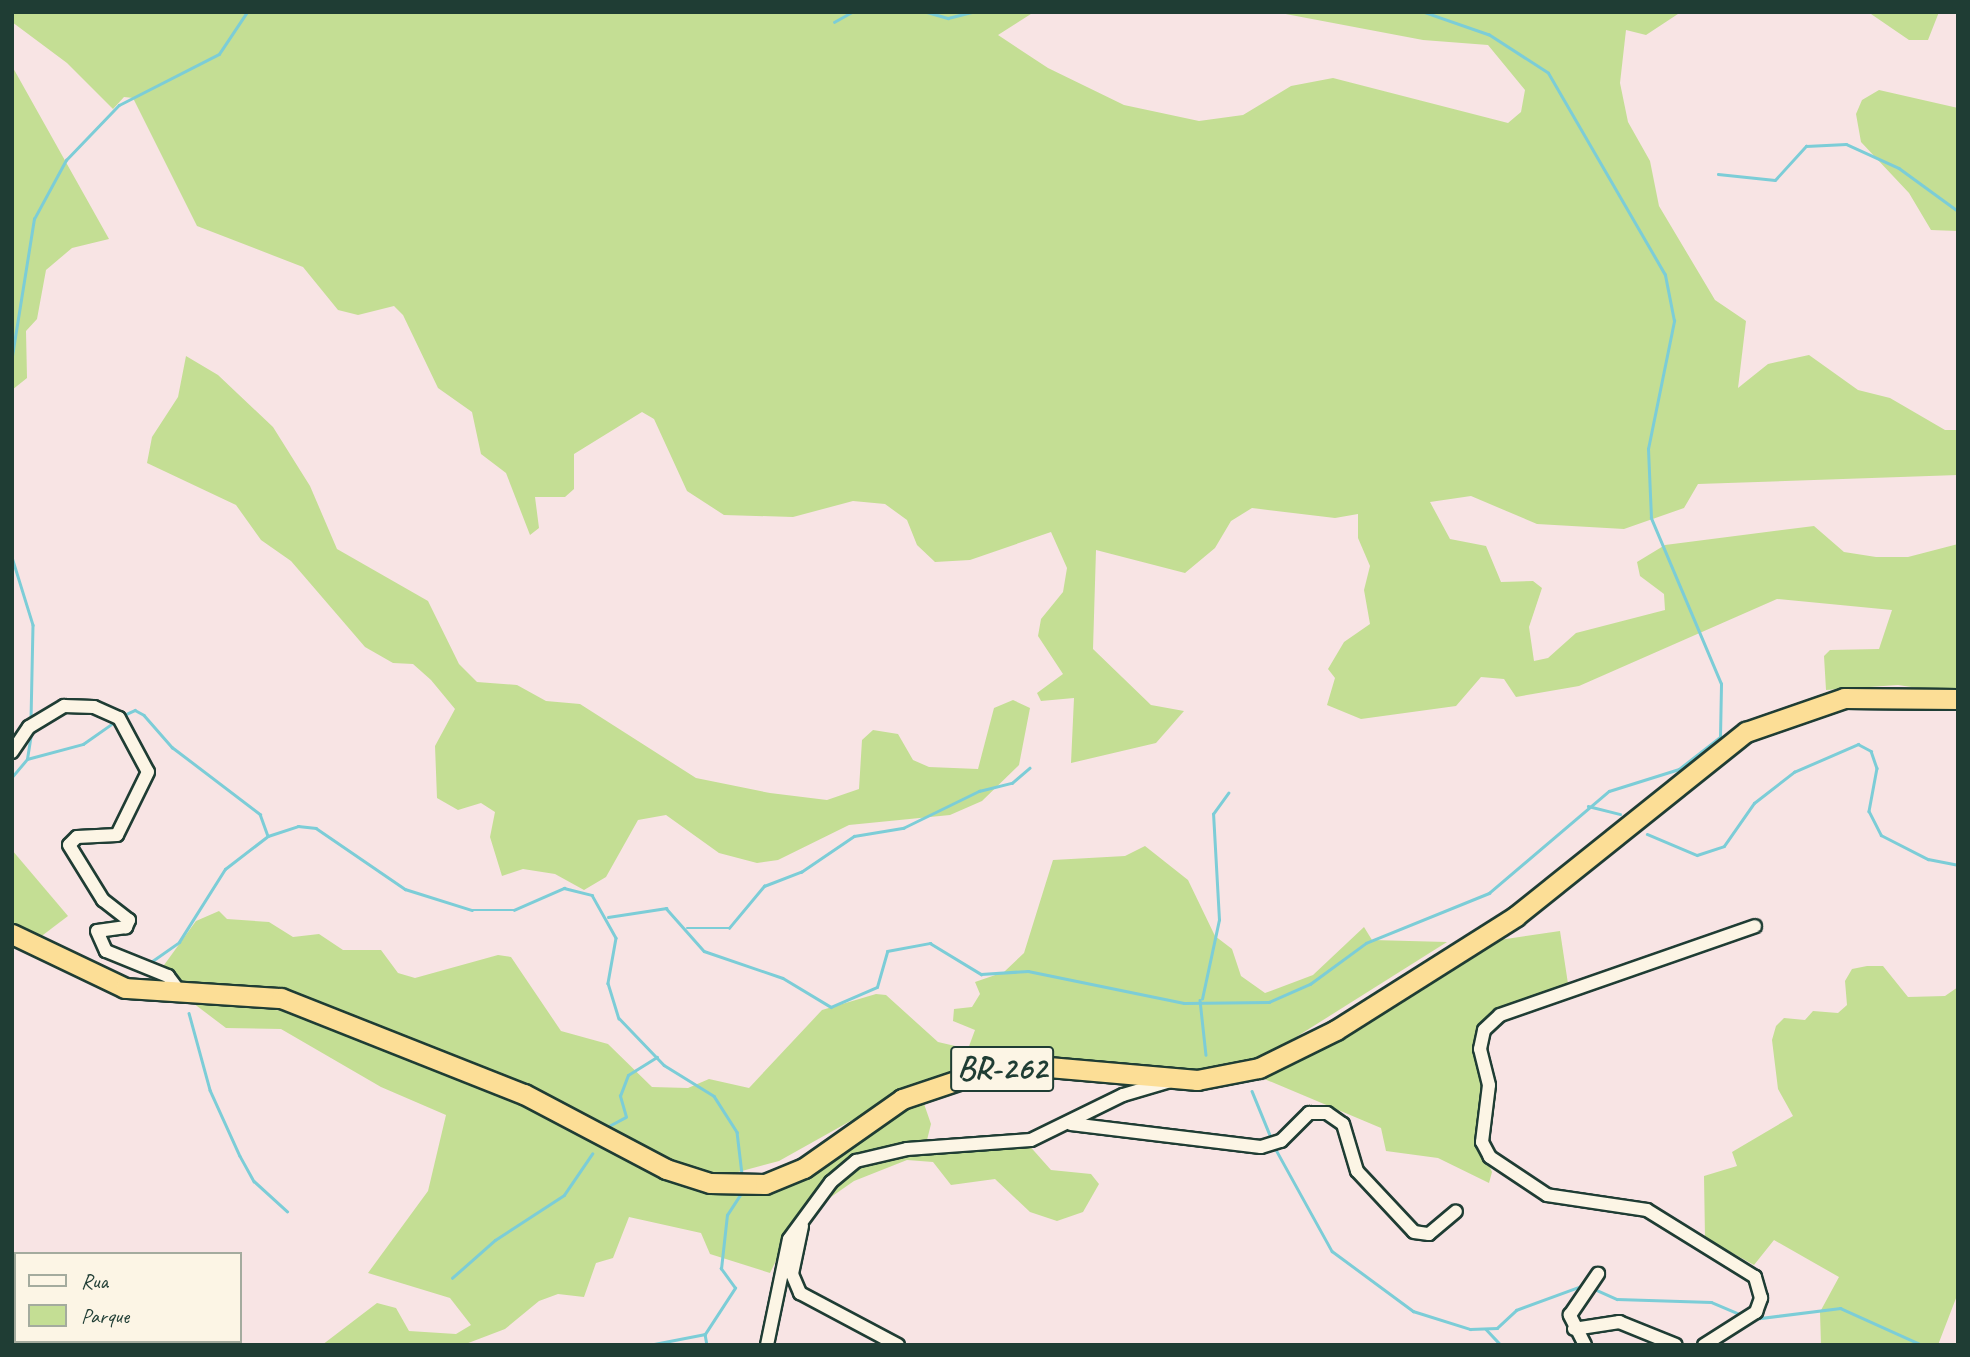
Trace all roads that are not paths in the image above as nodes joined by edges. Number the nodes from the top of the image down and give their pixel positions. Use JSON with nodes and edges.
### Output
{"nodes":[{"id":1,"x":1958,"y":699,"type":"edge"},
{"id":2,"x":12,"y":752,"type":"edge"},
{"id":3,"x":1755,"y":926,"type":"dead end"},
{"id":4,"x":12,"y":934,"type":"edge"},
{"id":5,"x":181,"y":993,"type":"junction"},
{"id":6,"x":1175,"y":1079,"type":"junction"},
{"id":7,"x":1071,"y":1124,"type":"junction"},
{"id":8,"x":1456,"y":1211,"type":"dead end"},
{"id":9,"x":804,"y":1215,"type":"junction"},
{"id":10,"x":1598,"y":1274,"type":"dead end"},
{"id":11,"x":1574,"y":1329,"type":"junction"},
{"id":12,"x":767,"y":1345,"type":"edge"},
{"id":13,"x":898,"y":1345,"type":"edge"},
{"id":14,"x":1585,"y":1345,"type":"edge"},
{"id":15,"x":1676,"y":1345,"type":"edge"},
{"id":16,"x":1703,"y":1345,"type":"edge"}],
"edges":[{"from":1,"to":6,"type":"highway","number":"BR-262"},
{"from":2,"to":5,"type":"street"},
{"from":3,"to":16,"type":"street"},
{"from":4,"to":5,"type":"highway","number":"BR-262"},
{"from":5,"to":6,"type":"highway","number":"BR-262"},
{"from":6,"to":7,"type":"street"},
{"from":7,"to":8,"type":"street"},
{"from":7,"to":9,"type":"street"},
{"from":9,"to":12,"type":"street"},
{"from":9,"to":13,"type":"street"},
{"from":10,"to":11,"type":"street"},
{"from":11,"to":14,"type":"street"},
{"from":11,"to":15,"type":"street"}]}
